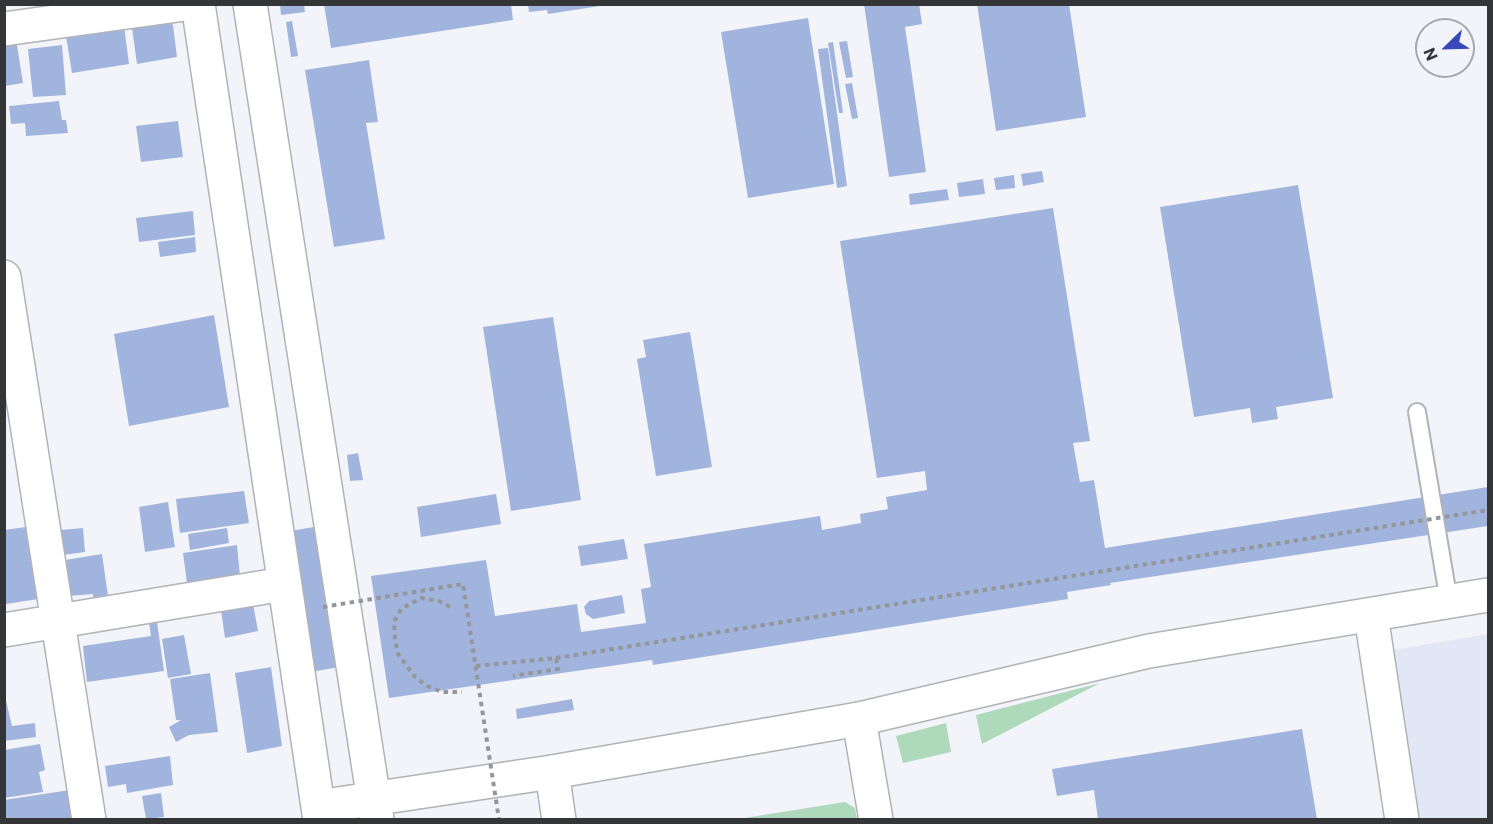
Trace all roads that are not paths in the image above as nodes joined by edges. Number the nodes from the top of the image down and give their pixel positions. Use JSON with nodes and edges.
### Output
{"nodes":[{"id":1,"x":185,"y":4,"type":"edge"},
{"id":2,"x":198,"y":4,"type":"edge"},
{"id":3,"x":250,"y":4,"type":"edge"},
{"id":4,"x":4,"y":29,"type":"edge"},
{"id":5,"x":4,"y":277,"type":"edge"},
{"id":6,"x":1417,"y":412,"type":"dead end"},
{"id":7,"x":284,"y":584,"type":"junction"},
{"id":8,"x":1488,"y":596,"type":"edge"},
{"id":9,"x":1449,"y":602,"type":"junction"},
{"id":10,"x":1371,"y":615,"type":"junction"},
{"id":11,"x":58,"y":621,"type":"junction"},
{"id":12,"x":4,"y":630,"type":"edge"},
{"id":13,"x":860,"y":719,"type":"junction"},
{"id":14,"x":552,"y":772,"type":"junction"},
{"id":15,"x":375,"y":809,"type":"edge"},
{"id":16,"x":319,"y":813,"type":"edge"},
{"id":17,"x":89,"y":819,"type":"edge"},
{"id":18,"x":559,"y":819,"type":"edge"},
{"id":19,"x":876,"y":819,"type":"edge"},
{"id":20,"x":1402,"y":819,"type":"edge"}],
"edges":[{"from":1,"to":4,"type":"street"},
{"from":2,"to":7,"type":"street"},
{"from":3,"to":15,"type":"street"},
{"from":5,"to":11,"type":"street"},
{"from":6,"to":9,"type":"lane"},
{"from":7,"to":11,"type":"street"},
{"from":7,"to":16,"type":"street"},
{"from":8,"to":9,"type":"street"},
{"from":9,"to":10,"type":"street"},
{"from":10,"to":13,"type":"street"},
{"from":10,"to":20,"type":"street"},
{"from":11,"to":12,"type":"street"},
{"from":11,"to":17,"type":"street"},
{"from":13,"to":14,"type":"street"},
{"from":13,"to":19,"type":"street"},
{"from":14,"to":15,"type":"street"},
{"from":14,"to":18,"type":"street"},
{"from":15,"to":16,"type":"street"}]}
